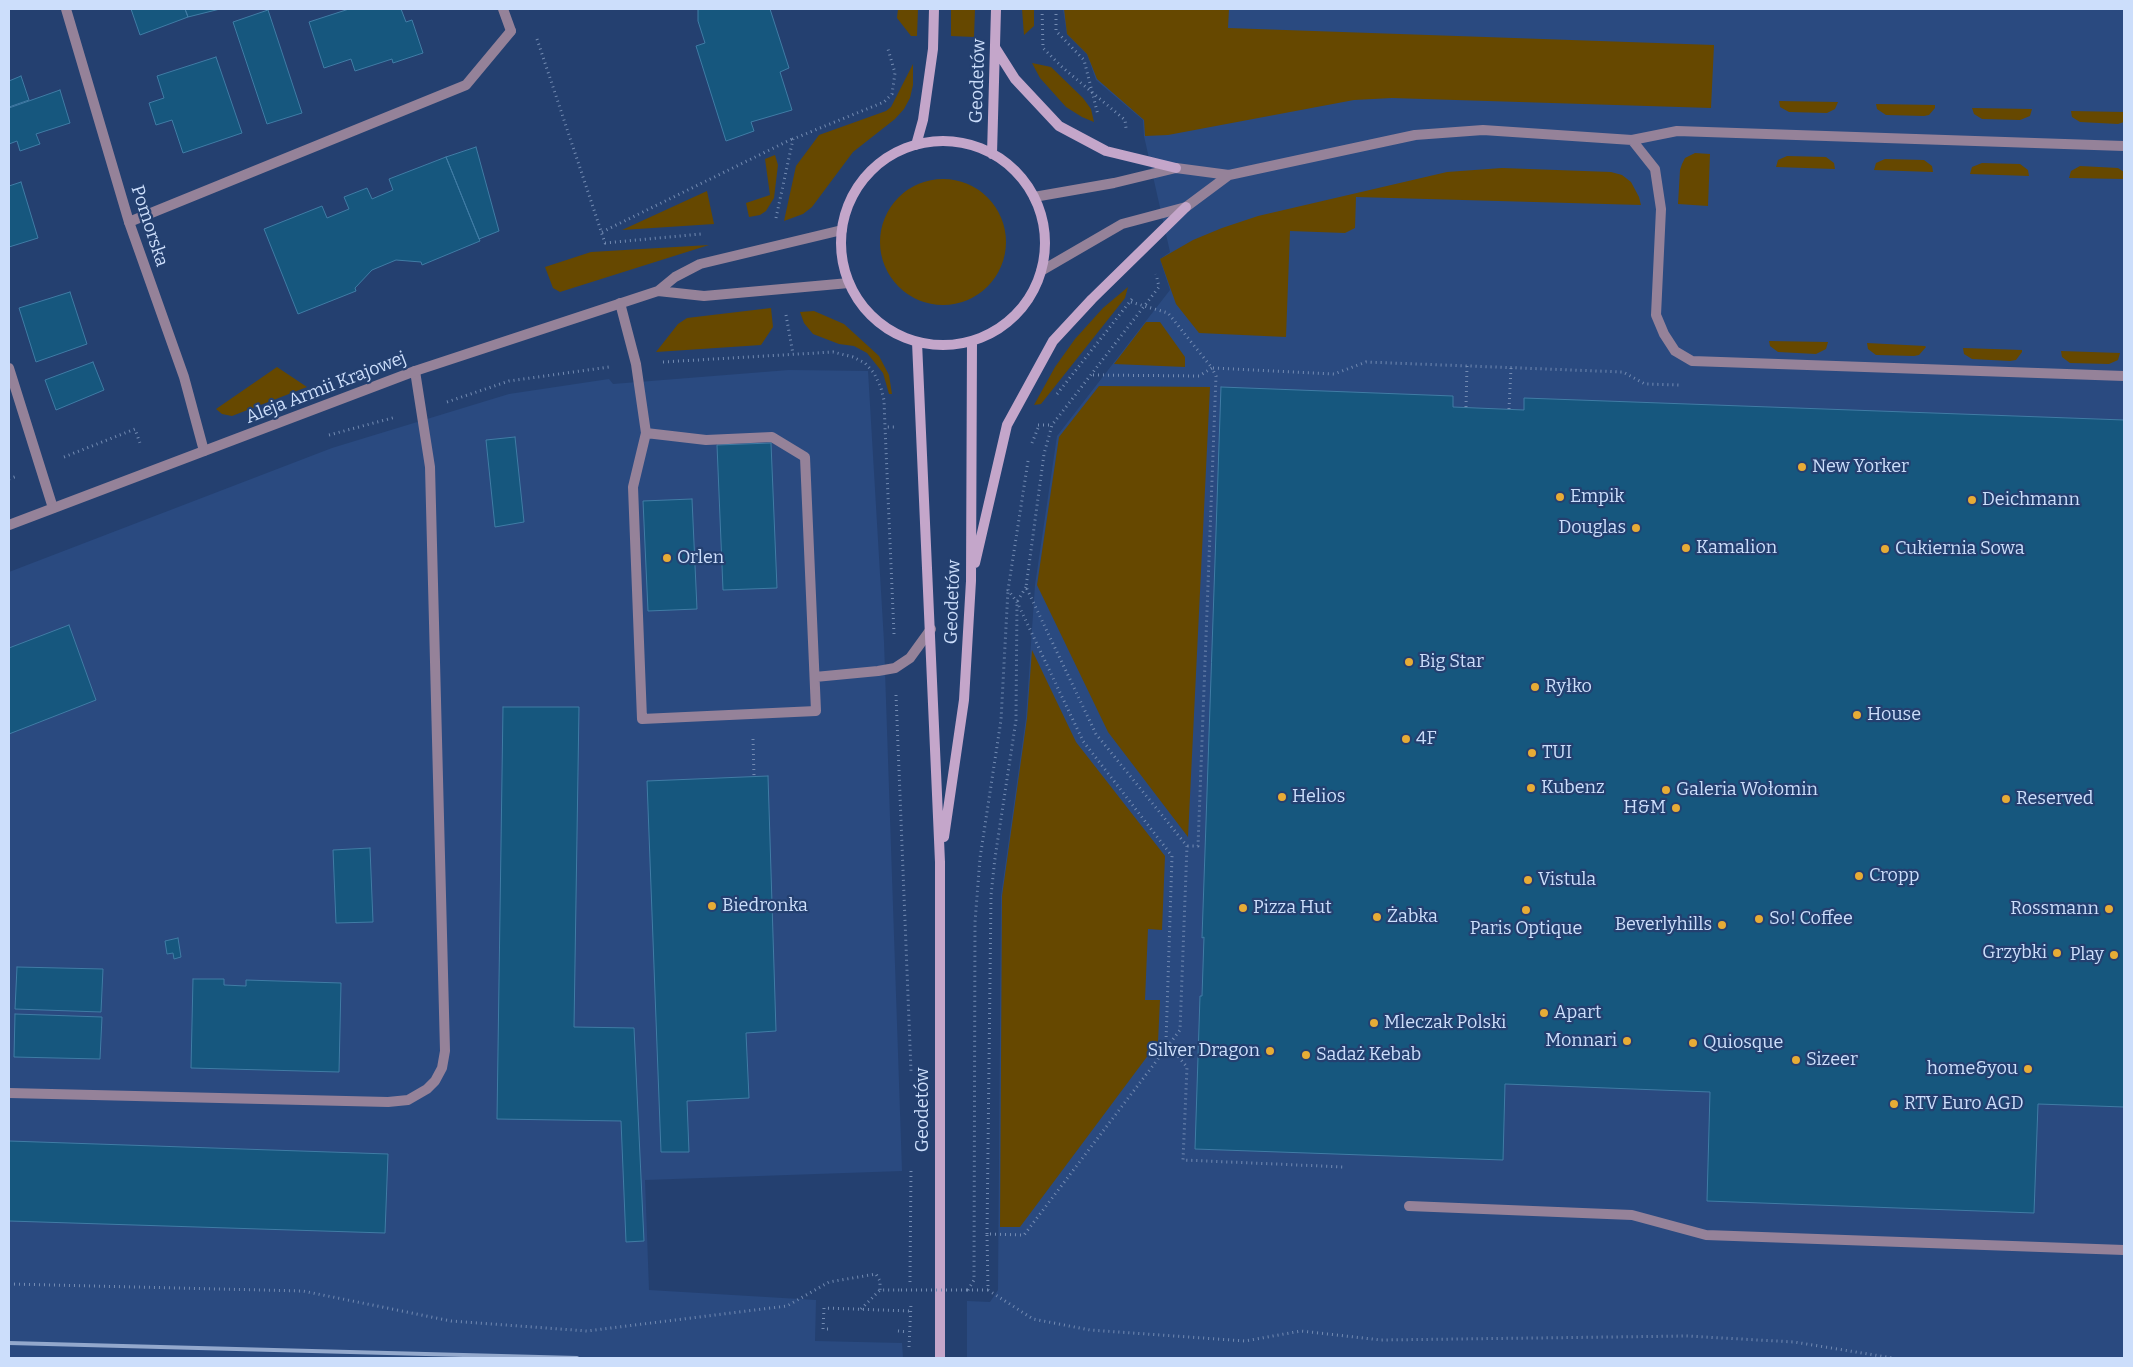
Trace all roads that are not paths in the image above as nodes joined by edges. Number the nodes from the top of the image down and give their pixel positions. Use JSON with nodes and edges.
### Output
{"nodes":[{"id":1,"x":66,"y":9,"type":"edge"},
{"id":2,"x":503,"y":9,"type":"edge"},
{"id":3,"x":934,"y":9,"type":"edge"},
{"id":4,"x":996,"y":9,"type":"edge"},
{"id":5,"x":996,"y":49,"type":"junction"},
{"id":6,"x":1632,"y":140,"type":"junction"},
{"id":7,"x":916,"y":145,"type":"junction"},
{"id":8,"x":2124,"y":146,"type":"edge"},
{"id":9,"x":992,"y":154,"type":"junction"},
{"id":10,"x":1176,"y":168,"type":"junction"},
{"id":11,"x":1229,"y":175,"type":"junction"},
{"id":12,"x":1034,"y":197,"type":"junction"},
{"id":13,"x":1186,"y":207,"type":"junction"},
{"id":14,"x":129,"y":222,"type":"junction"},
{"id":15,"x":842,"y":230,"type":"junction"},
{"id":16,"x":1041,"y":271,"type":"junction"},
{"id":17,"x":849,"y":283,"type":"junction"},
{"id":18,"x":658,"y":291,"type":"junction"},
{"id":19,"x":620,"y":303,"type":"junction"},
{"id":20,"x":972,"y":341,"type":"junction"},
{"id":21,"x":917,"y":342,"type":"junction"},
{"id":22,"x":9,"y":368,"type":"edge"},
{"id":23,"x":415,"y":371,"type":"junction"},
{"id":24,"x":2124,"y":376,"type":"edge"},
{"id":25,"x":646,"y":433,"type":"junction"},
{"id":26,"x":204,"y":452,"type":"junction"},
{"id":27,"x":53,"y":508,"type":"junction"},
{"id":28,"x":9,"y":525,"type":"edge"},
{"id":29,"x":971,"y":581,"type":"junction"},
{"id":30,"x":931,"y":630,"type":"junction"},
{"id":31,"x":815,"y":677,"type":"junction"},
{"id":32,"x":940,"y":862,"type":"junction"},
{"id":33,"x":9,"y":1094,"type":"edge"},
{"id":34,"x":1409,"y":1206,"type":"dead end"},
{"id":35,"x":2124,"y":1250,"type":"edge"},
{"id":36,"x":940,"y":1358,"type":"edge"}],
"edges":[{"from":1,"to":14,"type":"street","name":"Pomorska"},
{"from":2,"to":14,"type":"street"},
{"from":3,"to":7,"type":"main road"},
{"from":4,"to":5,"type":"main road","name":"Geodetów"},
{"from":5,"to":9,"type":"main road","name":"Geodetów"},
{"from":5,"to":10,"type":"main road"},
{"from":6,"to":8,"type":"street"},
{"from":6,"to":11,"type":"street"},
{"from":6,"to":24,"type":"street"},
{"from":7,"to":9,"type":"main road"},
{"from":7,"to":15,"type":"main road"},
{"from":9,"to":12,"type":"main road"},
{"from":10,"to":11,"type":"street"},
{"from":10,"to":12,"type":"street"},
{"from":11,"to":13,"type":"street"},
{"from":12,"to":16,"type":"main road"},
{"from":13,"to":16,"type":"street"},
{"from":13,"to":29,"type":"main road"},
{"from":14,"to":26,"type":"street","name":"Pomorska"},
{"from":15,"to":17,"type":"main road"},
{"from":15,"to":18,"type":"street","name":"Aleja Armii Krajowej"},
{"from":16,"to":20,"type":"main road"},
{"from":17,"to":18,"type":"street","name":"Aleja Armii Krajowej"},
{"from":17,"to":21,"type":"main road"},
{"from":18,"to":19,"type":"street","name":"Aleja Armii Krajowej"},
{"from":19,"to":23,"type":"street","name":"Aleja Armii Krajowej"},
{"from":19,"to":25,"type":"street"},
{"from":20,"to":21,"type":"main road"},
{"from":20,"to":29,"type":"main road","name":"Geodetów"},
{"from":21,"to":30,"type":"main road","name":"Geodetów"},
{"from":22,"to":27,"type":"street"},
{"from":23,"to":26,"type":"street","name":"Aleja Armii Krajowej"},
{"from":23,"to":33,"type":"street"},
{"from":25,"to":31,"type":"street"},
{"from":25,"to":31,"type":"street"},
{"from":26,"to":27,"type":"street","name":"Aleja Armii Krajowej"},
{"from":27,"to":28,"type":"street","name":"Aleja Armii Krajowej"},
{"from":29,"to":32,"type":"main road","name":"Geodetów"},
{"from":30,"to":31,"type":"street"},
{"from":30,"to":32,"type":"main road","name":"Geodetów"},
{"from":32,"to":36,"type":"main road","name":"Geodetów"},
{"from":34,"to":35,"type":"street"}]}
